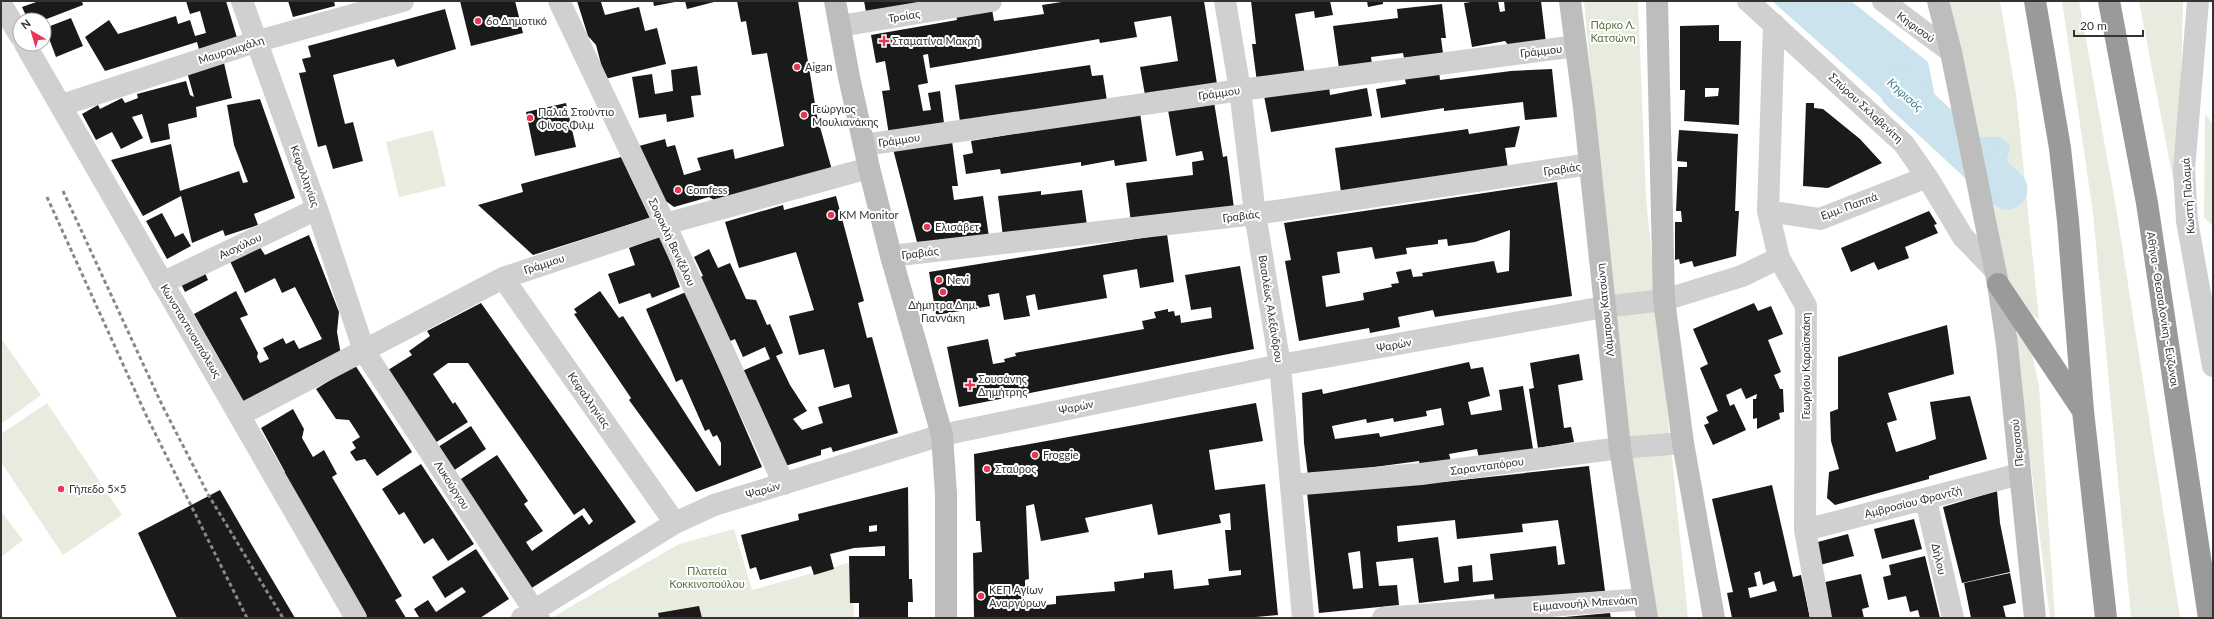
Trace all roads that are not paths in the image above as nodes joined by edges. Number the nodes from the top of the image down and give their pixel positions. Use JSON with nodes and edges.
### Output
{"nodes":[{"id":1,"x":242,"y":1,"type":"edge"},
{"id":2,"x":403,"y":1,"type":"edge"},
{"id":3,"x":559,"y":1,"type":"edge"},
{"id":4,"x":835,"y":1,"type":"edge"},
{"id":5,"x":992,"y":1,"type":"edge"},
{"id":6,"x":1225,"y":1,"type":"edge"},
{"id":7,"x":1570,"y":1,"type":"edge"},
{"id":8,"x":1657,"y":1,"type":"edge"},
{"id":9,"x":1748,"y":1,"type":"edge"},
{"id":10,"x":1883,"y":1,"type":"edge"},
{"id":11,"x":1938,"y":1,"type":"edge"},
{"id":12,"x":2035,"y":1,"type":"edge"},
{"id":13,"x":2109,"y":1,"type":"edge"},
{"id":14,"x":2198,"y":1,"type":"edge"},
{"id":15,"x":2204,"y":1,"type":"edge"},
{"id":16,"x":1,"y":4,"type":"edge"},
{"id":17,"x":2213,"y":4,"type":"edge"},
{"id":18,"x":12,"y":23,"type":"edge"},
{"id":19,"x":1774,"y":24,"type":"junction"},
{"id":20,"x":840,"y":26,"type":"junction"},
{"id":21,"x":255,"y":42,"type":"junction"},
{"id":22,"x":1576,"y":46,"type":"junction"},
{"id":23,"x":30,"y":52,"type":"edge"},
{"id":24,"x":1951,"y":52,"type":"junction"},
{"id":25,"x":1240,"y":90,"type":"junction"},
{"id":26,"x":62,"y":105,"type":"junction"},
{"id":27,"x":864,"y":145,"type":"junction"},
{"id":28,"x":1590,"y":164,"type":"junction"},
{"id":29,"x":869,"y":168,"type":"junction"},
{"id":30,"x":1927,"y":177,"type":"junction"},
{"id":31,"x":317,"y":209,"type":"junction"},
{"id":32,"x":1768,"y":211,"type":"junction"},
{"id":33,"x":1255,"y":214,"type":"junction"},
{"id":34,"x":665,"y":224,"type":"junction"},
{"id":35,"x":891,"y":256,"type":"junction"},
{"id":36,"x":1780,"y":258,"type":"junction"},
{"id":37,"x":1996,"y":277,"type":"junction"},
{"id":38,"x":503,"y":278,"type":"junction"},
{"id":39,"x":162,"y":283,"type":"junction"},
{"id":40,"x":1664,"y":300,"type":"junction"},
{"id":41,"x":1604,"y":307,"type":"junction"},
{"id":42,"x":364,"y":351,"type":"junction"},
{"id":43,"x":1280,"y":365,"type":"junction"},
{"id":44,"x":2213,"y":366,"type":"edge"},
{"id":45,"x":2083,"y":411,"type":"junction"},
{"id":46,"x":240,"y":415,"type":"junction"},
{"id":47,"x":942,"y":435,"type":"junction"},
{"id":48,"x":1683,"y":443,"type":"junction"},
{"id":49,"x":1620,"y":448,"type":"junction"},
{"id":50,"x":2020,"y":474,"type":"junction"},
{"id":51,"x":784,"y":484,"type":"junction"},
{"id":52,"x":1291,"y":485,"type":"junction"},
{"id":53,"x":1926,"y":500,"type":"junction"},
{"id":54,"x":675,"y":523,"type":"junction"},
{"id":55,"x":1804,"y":530,"type":"junction"},
{"id":56,"x":1645,"y":608,"type":"edge"},
{"id":57,"x":532,"y":616,"type":"edge"},
{"id":58,"x":356,"y":618,"type":"edge"},
{"id":59,"x":946,"y":618,"type":"edge"},
{"id":60,"x":1304,"y":618,"type":"edge"},
{"id":61,"x":1383,"y":618,"type":"edge"},
{"id":62,"x":1714,"y":618,"type":"edge"},
{"id":63,"x":1821,"y":618,"type":"edge"},
{"id":64,"x":1953,"y":618,"type":"edge"},
{"id":65,"x":2035,"y":618,"type":"edge"},
{"id":66,"x":2106,"y":618,"type":"edge"},
{"id":67,"x":2209,"y":618,"type":"edge"}],
"edges":[{"from":1,"to":21,"type":"street","name":"Κεφαλληνίας"},
{"from":2,"to":21,"type":"street","name":"Μαυρομιχάλη"},
{"from":3,"to":34,"type":"street","name":"Σοφοκλή Βενιζέλου"},
{"from":4,"to":20,"type":"street"},
{"from":5,"to":20,"type":"street","name":"Τροίας"},
{"from":6,"to":25,"type":"street","name":"Βασιλέως Αλεξάνδρου"},
{"from":7,"to":22,"type":"street","name":"Λάμπρου Κατσώνη"},
{"from":8,"to":40,"type":"street"},
{"from":9,"to":19,"type":"street","name":"Σπύρου Σκλαβενίτη"},
{"from":10,"to":24,"type":"street","name":"Κηφισού"},
{"from":11,"to":24,"type":"street"},
{"from":12,"to":45,"type":"highway"},
{"from":13,"to":67,"type":"highway","name":"Αθήνα - Θεσσαλονίκη - Εύζωνοι"},
{"from":14,"to":44,"type":"street","name":"Κωστή Παλαμά"},
{"from":15,"to":17,"type":"street"},
{"from":16,"to":18,"type":"street"},
{"from":19,"to":30,"type":"street","name":"Σπύρου Σκλαβενίτη"},
{"from":19,"to":32,"type":"street","name":"Γεωργίου Καραϊσκάκη"},
{"from":20,"to":27,"type":"street"},
{"from":21,"to":26,"type":"street","name":"Μαυρομιχάλη"},
{"from":21,"to":31,"type":"street","name":"Κεφαλληνίας"},
{"from":22,"to":25,"type":"street","name":"Γράμμου"},
{"from":22,"to":28,"type":"street","name":"Λάμπρου Κατσώνη"},
{"from":23,"to":26,"type":"street","name":"Κωνσταντινουπόλεως"},
{"from":24,"to":37,"type":"street"},
{"from":25,"to":27,"type":"street","name":"Γράμμου"},
{"from":25,"to":33,"type":"street","name":"Βασιλέως Αλεξάνδρου"},
{"from":26,"to":39,"type":"street","name":"Κωνσταντινουπόλεως"},
{"from":27,"to":29,"type":"street"},
{"from":28,"to":33,"type":"street","name":"Γραβιάς"},
{"from":28,"to":41,"type":"street","name":"Λάμπρου Κατσώνη"},
{"from":29,"to":34,"type":"street","name":"Γράμμου"},
{"from":29,"to":35,"type":"street"},
{"from":30,"to":32,"type":"street","name":"Εμμ. Παππά"},
{"from":30,"to":37,"type":"street","name":"Σπύρου Σκλαβενίτη"},
{"from":31,"to":39,"type":"street","name":"Αισχύλου"},
{"from":31,"to":42,"type":"street","name":"Κεφαλληνίας"},
{"from":32,"to":36,"type":"street","name":"Γεωργίου Καραϊσκάκη"},
{"from":33,"to":35,"type":"street","name":"Γραβιάς"},
{"from":33,"to":43,"type":"street","name":"Βασιλέως Αλεξάνδρου"},
{"from":34,"to":38,"type":"street","name":"Γράμμου"},
{"from":34,"to":51,"type":"street","name":"Σοφοκλή Βενιζέλου"},
{"from":35,"to":47,"type":"street"},
{"from":36,"to":40,"type":"street"},
{"from":36,"to":55,"type":"street","name":"Γεωργίου Καραϊσκάκη"},
{"from":37,"to":45,"type":"highway"},
{"from":37,"to":50,"type":"street","name":"Περισσού"},
{"from":38,"to":42,"type":"street","name":"Γράμμου"},
{"from":38,"to":54,"type":"street","name":"Κεφαλληνίας"},
{"from":39,"to":46,"type":"street","name":"Κωνσταντινουπόλεως"},
{"from":40,"to":41,"type":"street","name":"Ψαρών"},
{"from":40,"to":48,"type":"street"},
{"from":41,"to":43,"type":"street","name":"Ψαρών"},
{"from":41,"to":49,"type":"street","name":"Λάμπρου Κατσώνη"},
{"from":42,"to":46,"type":"street","name":"Γράμμου"},
{"from":42,"to":57,"type":"street","name":"Λυκούργου"},
{"from":43,"to":47,"type":"street","name":"Ψαρών"},
{"from":43,"to":52,"type":"street","name":"Βασιλέως Αλεξάνδρου"},
{"from":45,"to":66,"type":"highway"},
{"from":46,"to":58,"type":"street","name":"Κωνσταντινουπόλεως"},
{"from":47,"to":51,"type":"street","name":"Ψαρών"},
{"from":47,"to":59,"type":"street"},
{"from":48,"to":49,"type":"street","name":"Σαρανταπόρου"},
{"from":48,"to":62,"type":"street"},
{"from":49,"to":52,"type":"street","name":"Σαρανταπόρου"},
{"from":49,"to":56,"type":"street","name":"Λάμπρου Κατσώνη"},
{"from":50,"to":53,"type":"street","name":"Αμβροσίου Φραντζή"},
{"from":50,"to":65,"type":"street","name":"Περισσού"},
{"from":51,"to":54,"type":"street","name":"Ψαρών"},
{"from":52,"to":60,"type":"street","name":"Βασιλέως Αλεξάνδρου"},
{"from":53,"to":55,"type":"street","name":"Αμβροσίου Φραντζή"},
{"from":53,"to":64,"type":"street","name":"Δήλου"},
{"from":54,"to":57,"type":"street","name":"Ψαρών"},
{"from":55,"to":63,"type":"street","name":"Γεωργίου Καραϊσκάκη"},
{"from":56,"to":61,"type":"street","name":"Εμμανουήλ Μπενάκη"}]}
